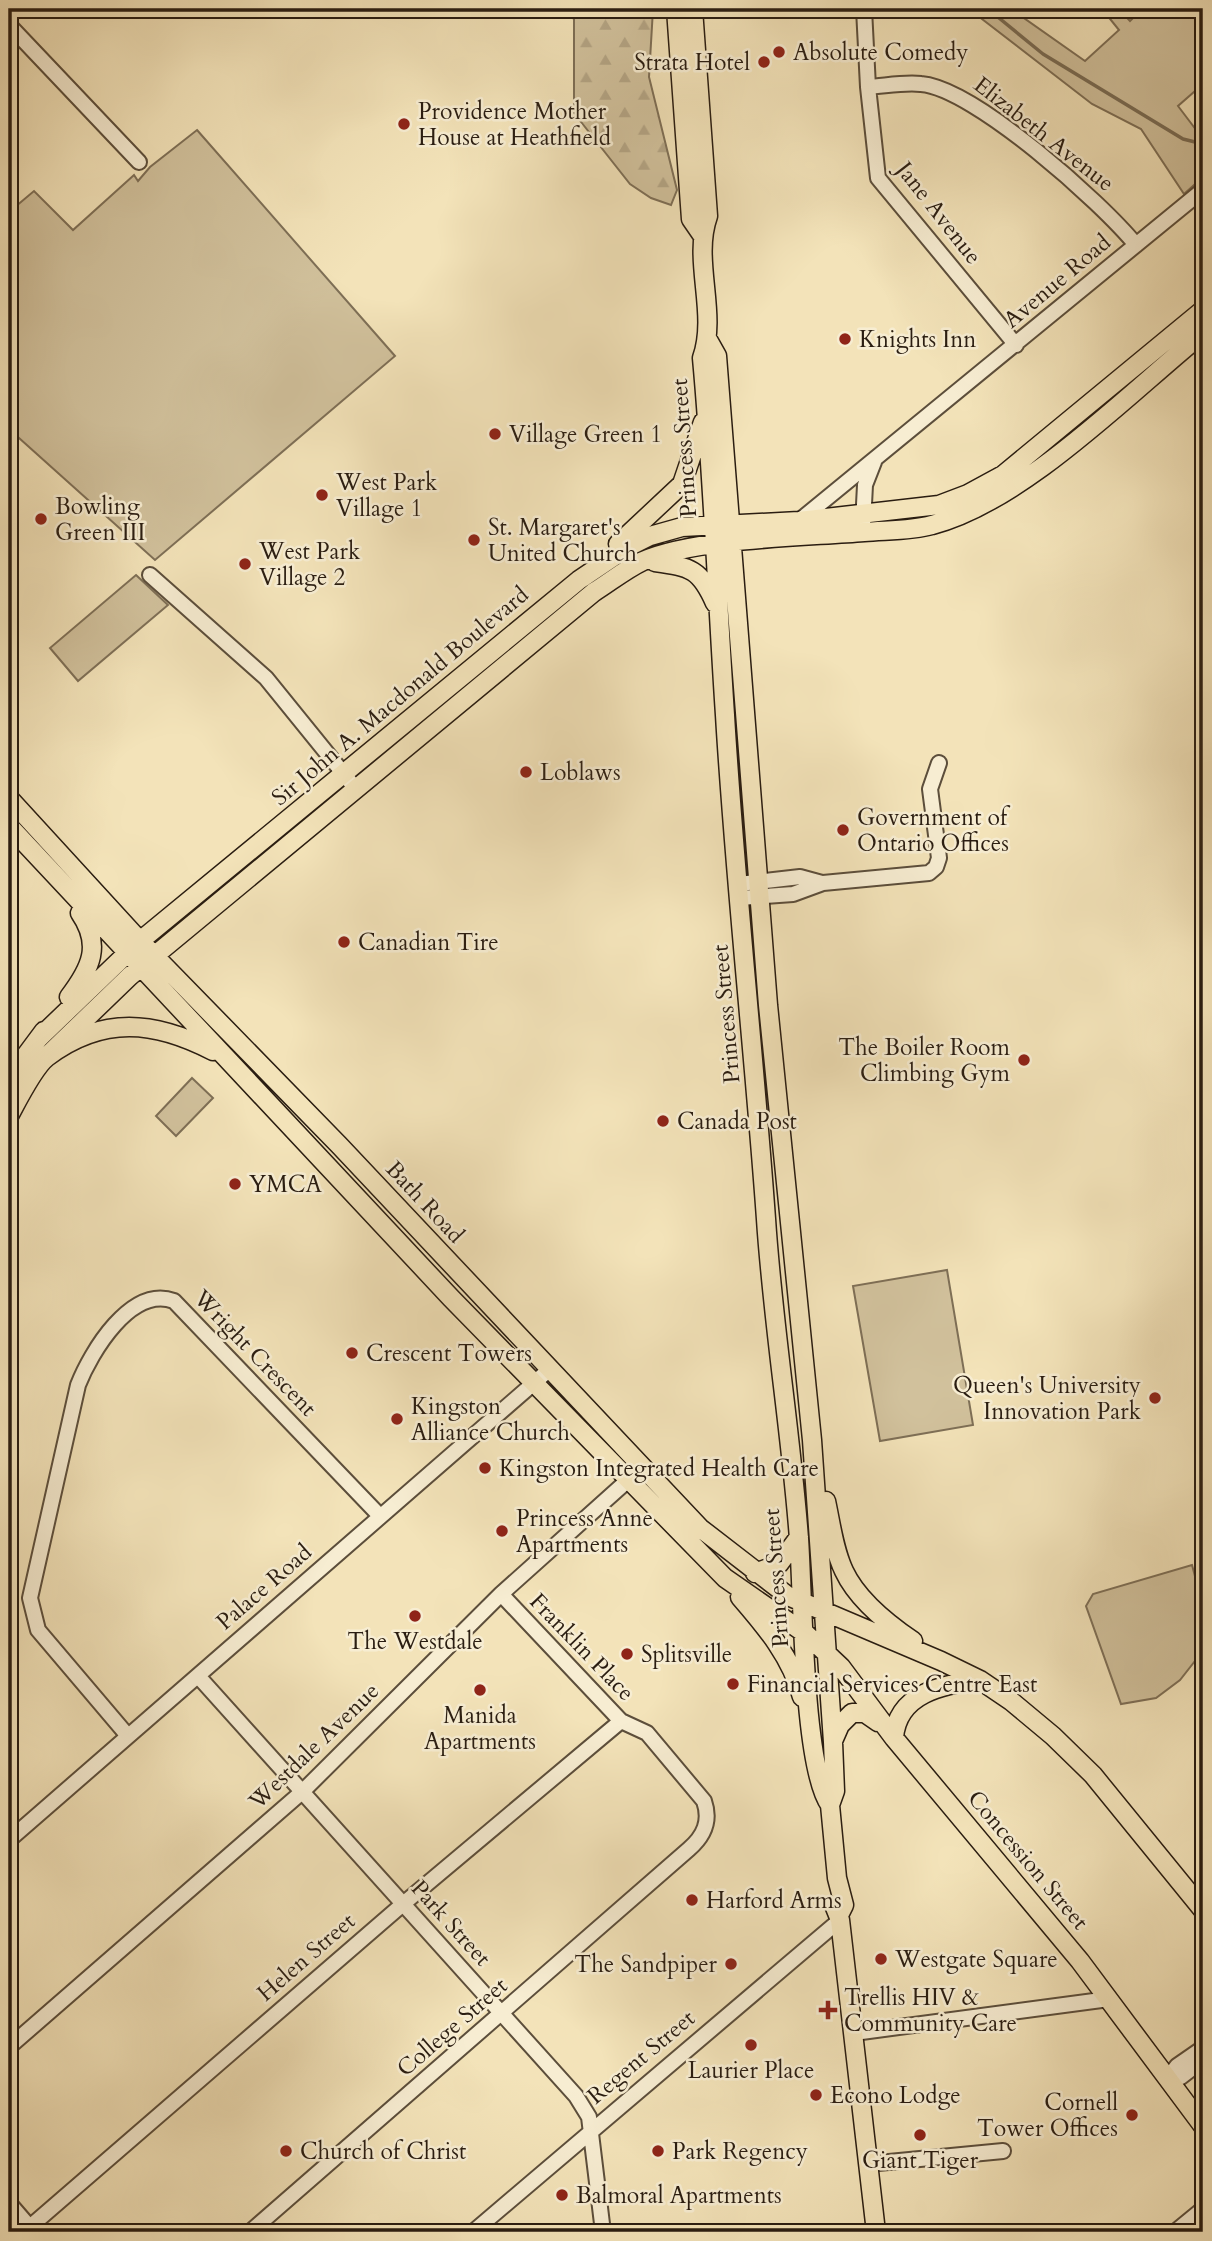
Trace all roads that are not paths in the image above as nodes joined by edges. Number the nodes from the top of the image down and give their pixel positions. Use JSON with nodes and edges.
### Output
{"nodes":[{"id":1,"x":676,"y":9,"type":"edge"},
{"id":2,"x":693,"y":9,"type":"edge"},
{"id":3,"x":864,"y":9,"type":"edge"},
{"id":4,"x":9,"y":25,"type":"edge"},
{"id":5,"x":868,"y":88,"type":"junction"},
{"id":6,"x":691,"y":119,"type":"junction"},
{"id":7,"x":139,"y":162,"type":"dead end"},
{"id":8,"x":1203,"y":190,"type":"edge"},
{"id":9,"x":1136,"y":245,"type":"junction"},
{"id":10,"x":1203,"y":310,"type":"edge"},
{"id":11,"x":1203,"y":333,"type":"edge"},
{"id":12,"x":708,"y":340,"type":"junction"},
{"id":13,"x":1016,"y":345,"type":"junction"},
{"id":14,"x":707,"y":408,"type":"junction"},
{"id":15,"x":874,"y":461,"type":"junction"},
{"id":16,"x":799,"y":521,"type":"junction"},
{"id":17,"x":722,"y":523,"type":"junction"},
{"id":18,"x":863,"y":524,"type":"junction"},
{"id":19,"x":725,"y":544,"type":"junction"},
{"id":20,"x":644,"y":561,"type":"junction"},
{"id":21,"x":150,"y":575,"type":"dead end"},
{"id":22,"x":579,"y":580,"type":"junction"},
{"id":23,"x":720,"y":614,"type":"junction"},
{"id":24,"x":939,"y":763,"type":"dead end"},
{"id":25,"x":350,"y":782,"type":"junction"},
{"id":26,"x":9,"y":798,"type":"edge"},
{"id":27,"x":9,"y":826,"type":"edge"},
{"id":28,"x":52,"y":872,"type":"junction"},
{"id":29,"x":759,"y":890,"type":"junction"},
{"id":30,"x":739,"y":891,"type":"junction"},
{"id":31,"x":134,"y":947,"type":"junction"},
{"id":32,"x":155,"y":956,"type":"junction"},
{"id":33,"x":141,"y":968,"type":"junction"},
{"id":34,"x":39,"y":1038,"type":"junction"},
{"id":35,"x":226,"y":1057,"type":"junction"},
{"id":36,"x":45,"y":1058,"type":"junction"},
{"id":37,"x":9,"y":1078,"type":"edge"},
{"id":38,"x":9,"y":1116,"type":"edge"},
{"id":39,"x":550,"y":1369,"type":"junction"},
{"id":40,"x":534,"y":1383,"type":"junction"},
{"id":41,"x":812,"y":1440,"type":"junction"},
{"id":42,"x":635,"y":1473,"type":"junction"},
{"id":43,"x":380,"y":1516,"type":"junction"},
{"id":44,"x":799,"y":1537,"type":"junction"},
{"id":45,"x":755,"y":1573,"type":"junction"},
{"id":46,"x":724,"y":1578,"type":"junction"},
{"id":47,"x":501,"y":1594,"type":"junction"},
{"id":48,"x":803,"y":1603,"type":"junction"},
{"id":49,"x":826,"y":1614,"type":"junction"},
{"id":50,"x":806,"y":1634,"type":"junction"},
{"id":51,"x":828,"y":1655,"type":"junction"},
{"id":52,"x":941,"y":1661,"type":"junction"},
{"id":53,"x":198,"y":1676,"type":"junction"},
{"id":54,"x":981,"y":1680,"type":"junction"},
{"id":55,"x":621,"y":1721,"type":"junction"},
{"id":56,"x":889,"y":1732,"type":"junction"},
{"id":57,"x":811,"y":1733,"type":"junction"},
{"id":58,"x":128,"y":1736,"type":"junction"},
{"id":59,"x":833,"y":1742,"type":"junction"},
{"id":60,"x":302,"y":1792,"type":"junction"},
{"id":61,"x":830,"y":1805,"type":"junction"},
{"id":62,"x":707,"y":1822,"type":"joint"},
{"id":63,"x":9,"y":1840,"type":"edge"},
{"id":64,"x":403,"y":1904,"type":"junction"},
{"id":65,"x":1203,"y":1910,"type":"edge"},
{"id":66,"x":840,"y":1918,"type":"junction"},
{"id":67,"x":1109,"y":1998,"type":"junction"},
{"id":68,"x":502,"y":2014,"type":"junction"},
{"id":69,"x":854,"y":2033,"type":"junction"},
{"id":70,"x":9,"y":2047,"type":"edge"},
{"id":71,"x":1203,"y":2048,"type":"edge"},
{"id":72,"x":1203,"y":2060,"type":"edge"},
{"id":73,"x":1167,"y":2079,"type":"junction"},
{"id":74,"x":1203,"y":2126,"type":"edge"},
{"id":75,"x":591,"y":2129,"type":"junction"},
{"id":76,"x":1003,"y":2151,"type":"dead end"},
{"id":77,"x":868,"y":2164,"type":"junction"},
{"id":78,"x":9,"y":2203,"type":"edge"},
{"id":79,"x":1203,"y":2209,"type":"edge"},
{"id":80,"x":29,"y":2231,"type":"edge"},
{"id":81,"x":250,"y":2232,"type":"edge"},
{"id":82,"x":473,"y":2232,"type":"edge"},
{"id":83,"x":603,"y":2232,"type":"edge"},
{"id":84,"x":876,"y":2232,"type":"edge"},
{"id":85,"x":1175,"y":2232,"type":"edge"}],
"edges":[{"from":1,"to":6,"type":"main road","name":"Princess Street"},
{"from":2,"to":6,"type":"main road","name":"Princess Street"},
{"from":3,"to":5,"type":"street","name":"Jane Avenue"},
{"from":4,"to":7,"type":"street"},
{"from":5,"to":9,"type":"street","name":"Elizabeth Avenue"},
{"from":5,"to":13,"type":"street","name":"Jane Avenue"},
{"from":6,"to":12,"type":"main road","name":"Princess Street"},
{"from":8,"to":9,"type":"street","name":"Avenue Road"},
{"from":9,"to":13,"type":"street","name":"Avenue Road"},
{"from":10,"to":18,"type":"main road","name":"Sir John A. Macdonald Boulevard"},
{"from":11,"to":18,"type":"main road","name":"Sir John A. Macdonald Boulevard"},
{"from":12,"to":14,"type":"main road","name":"Princess Street"},
{"from":12,"to":17,"type":"main road","name":"Princess Street"},
{"from":13,"to":15,"type":"street","name":"Avenue Road"},
{"from":14,"to":17,"type":"main road","name":"Princess Street"},
{"from":14,"to":22,"type":"main road"},
{"from":15,"to":16,"type":"street","name":"Avenue Road"},
{"from":15,"to":18,"type":"street"},
{"from":16,"to":17,"type":"main road","name":"Sir John A. Macdonald Boulevard"},
{"from":16,"to":18,"type":"main road","name":"Sir John A. Macdonald Boulevard"},
{"from":17,"to":19,"type":"main road","name":"Princess Street"},
{"from":17,"to":22,"type":"main road","name":"Sir John A. Macdonald Boulevard"},
{"from":18,"to":19,"type":"main road","name":"Sir John A. Macdonald Boulevard"},
{"from":19,"to":20,"type":"main road","name":"Sir John A. Macdonald Boulevard"},
{"from":19,"to":23,"type":"main road","name":"Princess Street"},
{"from":19,"to":29,"type":"main road","name":"Princess Street"},
{"from":20,"to":23,"type":"main road"},
{"from":20,"to":25,"type":"main road","name":"Sir John A. Macdonald Boulevard"},
{"from":21,"to":25,"type":"street"},
{"from":22,"to":25,"type":"main road","name":"Sir John A. Macdonald Boulevard"},
{"from":23,"to":30,"type":"main road","name":"Princess Street"},
{"from":24,"to":29,"type":"street"},
{"from":25,"to":31,"type":"main road","name":"Sir John A. Macdonald Boulevard"},
{"from":25,"to":32,"type":"main road","name":"Sir John A. Macdonald Boulevard"},
{"from":26,"to":31,"type":"main road","name":"Bath Road"},
{"from":27,"to":28,"type":"main road","name":"Bath Road"},
{"from":28,"to":31,"type":"main road","name":"Bath Road"},
{"from":28,"to":34,"type":"main road"},
{"from":29,"to":30,"type":"street"},
{"from":29,"to":41,"type":"main road","name":"Princess Street"},
{"from":30,"to":44,"type":"main road","name":"Princess Street"},
{"from":31,"to":32,"type":"main road","name":"Bath Road"},
{"from":31,"to":33,"type":"main road","name":"Bath Road"},
{"from":31,"to":34,"type":"main road","name":"Sir John A. Macdonald Boulevard"},
{"from":32,"to":33,"type":"main road","name":"Sir John A. Macdonald Boulevard"},
{"from":32,"to":39,"type":"main road","name":"Bath Road"},
{"from":33,"to":35,"type":"main road","name":"Bath Road"},
{"from":33,"to":36,"type":"main road","name":"Sir John A. Macdonald Boulevard"},
{"from":34,"to":37,"type":"main road"},
{"from":35,"to":36,"type":"main road"},
{"from":35,"to":40,"type":"main road","name":"Bath Road"},
{"from":36,"to":38,"type":"main road","name":"Sir John A. Macdonald Boulevard"},
{"from":39,"to":40,"type":"street","name":"Palace Road"},
{"from":39,"to":42,"type":"main road","name":"Bath Road"},
{"from":40,"to":42,"type":"main road","name":"Bath Road"},
{"from":40,"to":43,"type":"street","name":"Palace Road"},
{"from":41,"to":49,"type":"main road","name":"Princess Street"},
{"from":41,"to":52,"type":"main road"},
{"from":42,"to":45,"type":"main road","name":"Bath Road"},
{"from":42,"to":46,"type":"main road","name":"Bath Road"},
{"from":42,"to":47,"type":"street","name":"Westdale Avenue"},
{"from":43,"to":53,"type":"street","name":"Palace Road"},
{"from":43,"to":58,"type":"street","name":"Wright Crescent"},
{"from":44,"to":45,"type":"main road"},
{"from":44,"to":48,"type":"main road","name":"Princess Street"},
{"from":45,"to":48,"type":"main road","name":"Bath Road"},
{"from":46,"to":50,"type":"main road","name":"Bath Road"},
{"from":46,"to":57,"type":"main road"},
{"from":47,"to":55,"type":"street","name":"Franklin Place"},
{"from":47,"to":60,"type":"street","name":"Westdale Avenue"},
{"from":48,"to":49,"type":"main road","name":"Bath Road"},
{"from":48,"to":50,"type":"main road","name":"Princess Street"},
{"from":49,"to":51,"type":"main road","name":"Princess Street"},
{"from":49,"to":52,"type":"main road"},
{"from":50,"to":51,"type":"main road","name":"Concession Street"},
{"from":50,"to":57,"type":"main road","name":"Princess Street"},
{"from":51,"to":56,"type":"main road","name":"Concession Street"},
{"from":51,"to":59,"type":"main road","name":"Princess Street"},
{"from":52,"to":54,"type":"main road"},
{"from":53,"to":58,"type":"street","name":"Palace Road"},
{"from":53,"to":60,"type":"street","name":"Park Street"},
{"from":54,"to":56,"type":"main road"},
{"from":54,"to":65,"type":"main road"},
{"from":55,"to":62,"type":"street","name":"Franklin Place"},
{"from":55,"to":64,"type":"street","name":"Helen Street"},
{"from":56,"to":59,"type":"main road"},
{"from":56,"to":67,"type":"main road","name":"Concession Street"},
{"from":57,"to":61,"type":"main road","name":"Princess Street"},
{"from":58,"to":63,"type":"street","name":"Palace Road"},
{"from":59,"to":61,"type":"main road","name":"Princess Street"},
{"from":60,"to":64,"type":"street","name":"Park Street"},
{"from":60,"to":70,"type":"street","name":"Westdale Avenue"},
{"from":61,"to":66,"type":"main road","name":"Princess Street"},
{"from":62,"to":68,"type":"street","name":"College Street"},
{"from":64,"to":68,"type":"street","name":"Park Street"},
{"from":64,"to":80,"type":"street","name":"Helen Street"},
{"from":66,"to":69,"type":"main road","name":"Princess Street"},
{"from":66,"to":75,"type":"street","name":"Regent Street"},
{"from":67,"to":69,"type":"street"},
{"from":67,"to":73,"type":"main road","name":"Concession Street"},
{"from":68,"to":75,"type":"street","name":"Park Street"},
{"from":68,"to":81,"type":"street","name":"College Street"},
{"from":69,"to":77,"type":"main road","name":"Princess Street"},
{"from":71,"to":73,"type":"street"},
{"from":72,"to":73,"type":"street"},
{"from":73,"to":74,"type":"main road","name":"Concession Street"},
{"from":75,"to":82,"type":"street","name":"Regent Street"},
{"from":75,"to":83,"type":"street","name":"Park Street"},
{"from":76,"to":77,"type":"street"},
{"from":77,"to":84,"type":"main road","name":"Princess Street"},
{"from":78,"to":80,"type":"street"},
{"from":79,"to":85,"type":"street"}]}
